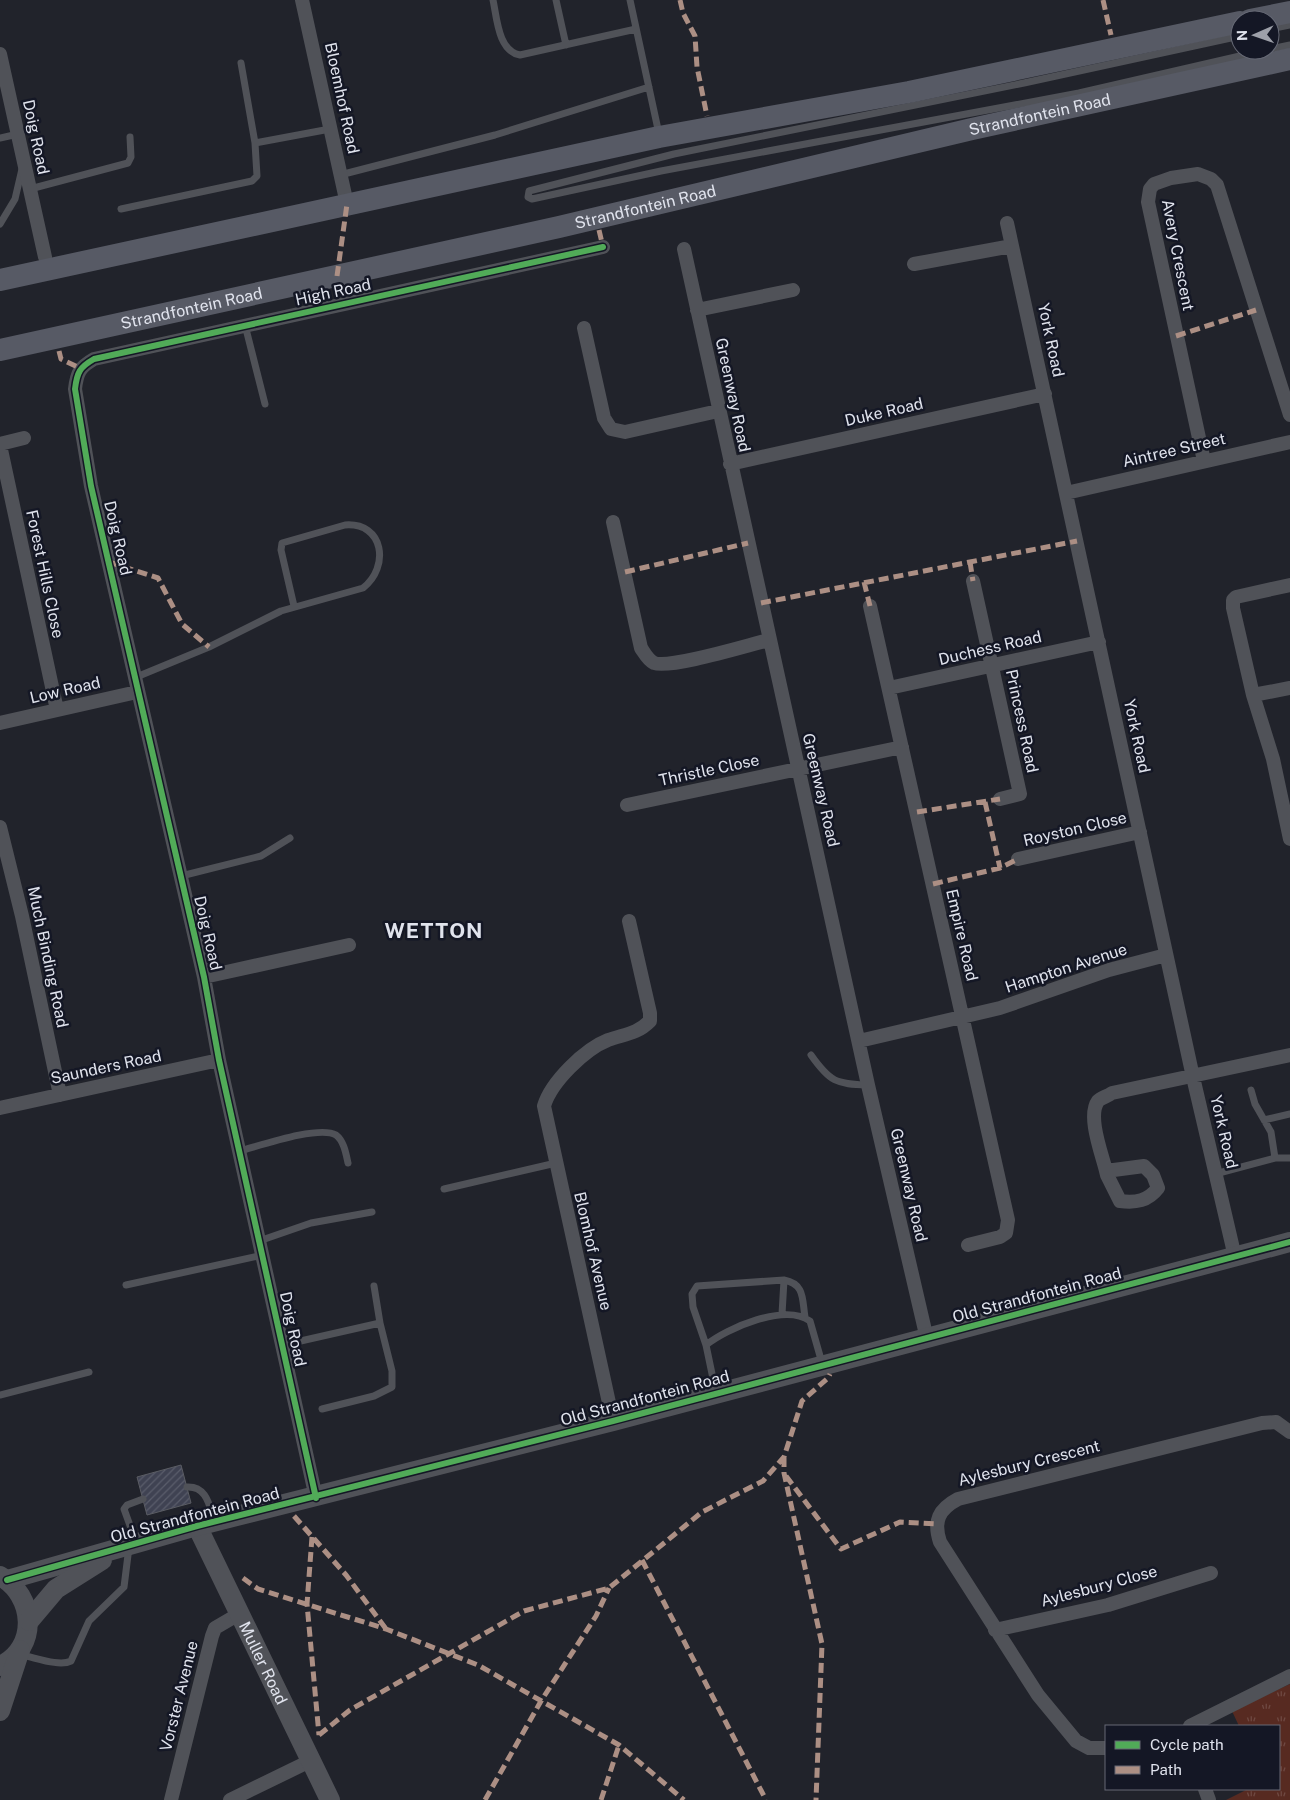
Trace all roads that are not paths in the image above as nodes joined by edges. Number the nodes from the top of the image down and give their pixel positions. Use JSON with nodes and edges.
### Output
{"nodes":[{"id":1,"x":302,"y":0,"type":"edge"},
{"id":2,"x":493,"y":0,"type":"edge"},
{"id":3,"x":556,"y":0,"type":"edge"},
{"id":4,"x":630,"y":0,"type":"edge"},
{"id":5,"x":1230,"y":24,"type":"edge"},
{"id":6,"x":636,"y":30,"type":"junction"},
{"id":7,"x":1230,"y":38,"type":"edge"},
{"id":8,"x":566,"y":45,"type":"junction"},
{"id":9,"x":0,"y":54,"type":"edge"},
{"id":10,"x":1230,"y":58,"type":"edge"},
{"id":11,"x":1290,"y":59,"type":"edge"},
{"id":12,"x":241,"y":63,"type":"dead end"},
{"id":13,"x":649,"y":87,"type":"junction"},
{"id":14,"x":330,"y":128,"type":"junction"},
{"id":15,"x":18,"y":134,"type":"junction"},
{"id":16,"x":130,"y":137,"type":"dead end"},
{"id":17,"x":660,"y":137,"type":"junction"},
{"id":18,"x":0,"y":138,"type":"edge"},
{"id":19,"x":255,"y":144,"type":"junction"},
{"id":20,"x":24,"y":162,"type":"junction"},
{"id":21,"x":340,"y":175,"type":"junction"},
{"id":22,"x":30,"y":189,"type":"junction"},
{"id":23,"x":347,"y":204,"type":"junction"},
{"id":24,"x":121,"y":209,"type":"dead end"},
{"id":25,"x":1007,"y":223,"type":"dead end"},
{"id":26,"x":0,"y":224,"type":"edge"},
{"id":27,"x":1012,"y":246,"type":"junction"},
{"id":28,"x":603,"y":248,"type":"dead end"},
{"id":29,"x":684,"y":249,"type":"dead end"},
{"id":30,"x":45,"y":257,"type":"dead end"},
{"id":31,"x":914,"y":264,"type":"dead end"},
{"id":32,"x":0,"y":280,"type":"edge"},
{"id":33,"x":793,"y":290,"type":"dead end"},
{"id":34,"x":697,"y":310,"type":"junction"},
{"id":35,"x":245,"y":325,"type":"junction"},
{"id":36,"x":584,"y":328,"type":"dead end"},
{"id":37,"x":0,"y":350,"type":"edge"},
{"id":38,"x":76,"y":375,"type":"joint"},
{"id":39,"x":1045,"y":394,"type":"junction"},
{"id":40,"x":265,"y":404,"type":"dead end"},
{"id":41,"x":718,"y":411,"type":"junction"},
{"id":42,"x":1290,"y":415,"type":"edge"},
{"id":43,"x":24,"y":438,"type":"dead end"},
{"id":44,"x":1290,"y":442,"type":"edge"},
{"id":45,"x":0,"y":444,"type":"edge"},
{"id":46,"x":1204,"y":461,"type":"junction"},
{"id":47,"x":730,"y":464,"type":"junction"},
{"id":48,"x":1066,"y":493,"type":"junction"},
{"id":49,"x":614,"y":522,"type":"dead end"},
{"id":50,"x":974,"y":581,"type":"dead end"},
{"id":51,"x":1290,"y":584,"type":"edge"},
{"id":52,"x":294,"y":606,"type":"junction"},
{"id":53,"x":870,"y":606,"type":"dead end"},
{"id":54,"x":769,"y":640,"type":"junction"},
{"id":55,"x":1098,"y":642,"type":"junction"},
{"id":56,"x":992,"y":665,"type":"junction"},
{"id":57,"x":135,"y":685,"type":"junction"},
{"id":58,"x":889,"y":688,"type":"junction"},
{"id":59,"x":1290,"y":688,"type":"edge"},
{"id":60,"x":1253,"y":695,"type":"junction"},
{"id":61,"x":57,"y":710,"type":"junction"},
{"id":62,"x":0,"y":723,"type":"edge"},
{"id":63,"x":902,"y":747,"type":"junction"},
{"id":64,"x":798,"y":770,"type":"junction"},
{"id":65,"x":1000,"y":799,"type":"dead end"},
{"id":66,"x":627,"y":805,"type":"dead end"},
{"id":67,"x":0,"y":827,"type":"edge"},
{"id":68,"x":1140,"y":832,"type":"junction"},
{"id":69,"x":290,"y":838,"type":"dead end"},
{"id":70,"x":1290,"y":839,"type":"edge"},
{"id":71,"x":1018,"y":859,"type":"dead end"},
{"id":72,"x":181,"y":876,"type":"junction"},
{"id":73,"x":629,"y":921,"type":"dead end"},
{"id":74,"x":349,"y":945,"type":"dead end"},
{"id":75,"x":1166,"y":955,"type":"junction"},
{"id":76,"x":204,"y":977,"type":"junction"},
{"id":77,"x":963,"y":1017,"type":"junction"},
{"id":78,"x":859,"y":1041,"type":"junction"},
{"id":79,"x":811,"y":1055,"type":"dead end"},
{"id":80,"x":1290,"y":1055,"type":"edge"},
{"id":81,"x":219,"y":1060,"type":"junction"},
{"id":82,"x":1193,"y":1077,"type":"junction"},
{"id":83,"x":868,"y":1085,"type":"junction"},
{"id":84,"x":1251,"y":1090,"type":"dead end"},
{"id":85,"x":60,"y":1094,"type":"junction"},
{"id":86,"x":0,"y":1108,"type":"edge"},
{"id":87,"x":1290,"y":1114,"type":"edge"},
{"id":88,"x":1264,"y":1120,"type":"junction"},
{"id":89,"x":240,"y":1151,"type":"junction"},
{"id":90,"x":1275,"y":1158,"type":"junction"},
{"id":91,"x":1290,"y":1158,"type":"edge"},
{"id":92,"x":348,"y":1163,"type":"dead end"},
{"id":93,"x":556,"y":1163,"type":"junction"},
{"id":94,"x":1106,"y":1171,"type":"dead end"},
{"id":95,"x":1215,"y":1174,"type":"junction"},
{"id":96,"x":444,"y":1189,"type":"dead end"},
{"id":97,"x":372,"y":1212,"type":"dead end"},
{"id":98,"x":1290,"y":1242,"type":"edge"},
{"id":99,"x":968,"y":1244,"type":"dead end"},
{"id":100,"x":261,"y":1248,"type":"junction"},
{"id":101,"x":1235,"y":1257,"type":"junction"},
{"id":102,"x":784,"y":1280,"type":"junction"},
{"id":103,"x":126,"y":1286,"type":"dead end"},
{"id":104,"x":374,"y":1286,"type":"dead end"},
{"id":105,"x":782,"y":1314,"type":"junction"},
{"id":106,"x":804,"y":1317,"type":"junction"},
{"id":107,"x":380,"y":1322,"type":"junction"},
{"id":108,"x":927,"y":1339,"type":"junction"},
{"id":109,"x":282,"y":1345,"type":"junction"},
{"id":110,"x":706,"y":1345,"type":"junction"},
{"id":111,"x":823,"y":1366,"type":"junction"},
{"id":112,"x":89,"y":1372,"type":"dead end"},
{"id":113,"x":716,"y":1394,"type":"junction"},
{"id":114,"x":0,"y":1395,"type":"edge"},
{"id":115,"x":322,"y":1409,"type":"dead end"},
{"id":116,"x":613,"y":1421,"type":"junction"},
{"id":117,"x":1290,"y":1432,"type":"edge"},
{"id":118,"x":187,"y":1487,"type":"dead end"},
{"id":119,"x":316,"y":1498,"type":"junction"},
{"id":120,"x":143,"y":1499,"type":"dead end"},
{"id":121,"x":206,"y":1524,"type":"junction"},
{"id":122,"x":129,"y":1547,"type":"junction"},
{"id":123,"x":1211,"y":1573,"type":"dead end"},
{"id":124,"x":4,"y":1578,"type":"edge"},
{"id":125,"x":240,"y":1614,"type":"junction"},
{"id":126,"x":28,"y":1621,"type":"junction"},
{"id":127,"x":995,"y":1630,"type":"junction"},
{"id":128,"x":19,"y":1651,"type":"junction"},
{"id":129,"x":0,"y":1666,"type":"edge"},
{"id":130,"x":1290,"y":1676,"type":"edge"},
{"id":131,"x":0,"y":1711,"type":"edge"},
{"id":132,"x":1192,"y":1725,"type":"edge"},
{"id":133,"x":1105,"y":1748,"type":"edge"},
{"id":134,"x":310,"y":1761,"type":"junction"},
{"id":135,"x":171,"y":1800,"type":"edge"},
{"id":136,"x":230,"y":1800,"type":"edge"},
{"id":137,"x":330,"y":1800,"type":"edge"}],
"edges":[{"from":1,"to":14,"type":"street","name":"Bloemhof Road"},
{"from":2,"to":8,"type":"lane"},
{"from":3,"to":8,"type":"lane"},
{"from":4,"to":6,"type":"lane"},
{"from":5,"to":17,"type":"main road"},
{"from":6,"to":8,"type":"lane"},
{"from":6,"to":13,"type":"lane"},
{"from":7,"to":10,"type":"lane"},
{"from":9,"to":15,"type":"street","name":"Doig Road"},
{"from":11,"to":37,"type":"main road","name":"Strandfontein Road"},
{"from":12,"to":19,"type":"lane"},
{"from":13,"to":17,"type":"lane"},
{"from":13,"to":21,"type":"lane"},
{"from":14,"to":19,"type":"lane"},
{"from":14,"to":21,"type":"street","name":"Bloemhof Road"},
{"from":15,"to":18,"type":"lane"},
{"from":15,"to":20,"type":"street","name":"Doig Road"},
{"from":16,"to":22,"type":"lane"},
{"from":17,"to":23,"type":"main road"},
{"from":19,"to":24,"type":"lane"},
{"from":20,"to":22,"type":"street","name":"Doig Road"},
{"from":20,"to":26,"type":"lane"},
{"from":21,"to":23,"type":"street","name":"Bloemhof Road"},
{"from":22,"to":30,"type":"street","name":"Doig Road"},
{"from":23,"to":32,"type":"main road"},
{"from":25,"to":27,"type":"street","name":"York Road"},
{"from":27,"to":31,"type":"street"},
{"from":27,"to":39,"type":"street","name":"York Road"},
{"from":28,"to":35,"type":"street","name":"High Road"},
{"from":29,"to":34,"type":"street","name":"Greenway Road"},
{"from":33,"to":34,"type":"street"},
{"from":34,"to":41,"type":"street","name":"Greenway Road"},
{"from":35,"to":38,"type":"street","name":"High Road"},
{"from":35,"to":40,"type":"lane"},
{"from":36,"to":41,"type":"street"},
{"from":38,"to":57,"type":"street","name":"Doig Road"},
{"from":39,"to":47,"type":"street","name":"Duke Road"},
{"from":39,"to":48,"type":"street","name":"York Road"},
{"from":41,"to":47,"type":"street","name":"Greenway Road"},
{"from":42,"to":46,"type":"street","name":"Avery Crescent"},
{"from":43,"to":45,"type":"street","name":"Forest Hills Close"},
{"from":44,"to":46,"type":"street","name":"Aintree Street"},
{"from":45,"to":61,"type":"street","name":"Forest Hills Close"},
{"from":46,"to":48,"type":"street","name":"Aintree Street"},
{"from":47,"to":54,"type":"street","name":"Greenway Road"},
{"from":48,"to":55,"type":"street","name":"York Road"},
{"from":49,"to":54,"type":"street"},
{"from":50,"to":56,"type":"street"},
{"from":51,"to":60,"type":"street"},
{"from":52,"to":52,"type":"lane"},
{"from":52,"to":57,"type":"lane"},
{"from":53,"to":58,"type":"street","name":"Empire Road"},
{"from":54,"to":64,"type":"street","name":"Greenway Road"},
{"from":55,"to":56,"type":"street","name":"Duchess Road"},
{"from":55,"to":68,"type":"street","name":"York Road"},
{"from":56,"to":58,"type":"street","name":"Duchess Road"},
{"from":56,"to":65,"type":"street","name":"Princess Road"},
{"from":57,"to":61,"type":"street","name":"Low Road"},
{"from":57,"to":72,"type":"street","name":"Doig Road"},
{"from":58,"to":63,"type":"street","name":"Empire Road"},
{"from":59,"to":60,"type":"street"},
{"from":60,"to":70,"type":"street"},
{"from":61,"to":62,"type":"street","name":"Low Road"},
{"from":63,"to":64,"type":"street","name":"Thristle Close"},
{"from":63,"to":77,"type":"street","name":"Empire Road"},
{"from":64,"to":66,"type":"street","name":"Thristle Close"},
{"from":64,"to":78,"type":"street","name":"Greenway Road"},
{"from":67,"to":85,"type":"street","name":"Much Binding Road"},
{"from":68,"to":71,"type":"street","name":"Royston Close"},
{"from":68,"to":75,"type":"street","name":"York Road"},
{"from":69,"to":72,"type":"lane"},
{"from":72,"to":76,"type":"street","name":"Doig Road"},
{"from":73,"to":93,"type":"street","name":"Blomhof Avenue"},
{"from":74,"to":76,"type":"street"},
{"from":75,"to":77,"type":"street","name":"Hampton Avenue"},
{"from":75,"to":82,"type":"street","name":"York Road"},
{"from":76,"to":81,"type":"street","name":"Doig Road"},
{"from":77,"to":78,"type":"street","name":"Hampton Avenue"},
{"from":77,"to":99,"type":"street","name":"Empire Road"},
{"from":78,"to":83,"type":"street","name":"Greenway Road"},
{"from":79,"to":83,"type":"lane"},
{"from":80,"to":82,"type":"street"},
{"from":81,"to":85,"type":"street","name":"Saunders Road"},
{"from":81,"to":89,"type":"street","name":"Doig Road"},
{"from":82,"to":94,"type":"street"},
{"from":82,"to":95,"type":"street","name":"York Road"},
{"from":83,"to":108,"type":"street","name":"Greenway Road"},
{"from":84,"to":88,"type":"lane"},
{"from":85,"to":86,"type":"street","name":"Saunders Road"},
{"from":87,"to":88,"type":"lane"},
{"from":88,"to":90,"type":"lane"},
{"from":89,"to":92,"type":"lane"},
{"from":89,"to":100,"type":"street","name":"Doig Road"},
{"from":90,"to":91,"type":"lane"},
{"from":90,"to":95,"type":"lane"},
{"from":93,"to":96,"type":"lane"},
{"from":93,"to":116,"type":"street","name":"Blomhof Avenue"},
{"from":95,"to":101,"type":"street","name":"York Road"},
{"from":97,"to":100,"type":"lane"},
{"from":98,"to":101,"type":"street","name":"Old Strandfontein Road"},
{"from":100,"to":103,"type":"lane"},
{"from":100,"to":109,"type":"street","name":"Doig Road"},
{"from":101,"to":108,"type":"street","name":"Old Strandfontein Road"},
{"from":102,"to":105,"type":"lane"},
{"from":102,"to":106,"type":"lane"},
{"from":102,"to":110,"type":"lane"},
{"from":104,"to":107,"type":"lane"},
{"from":105,"to":106,"type":"lane"},
{"from":105,"to":110,"type":"lane"},
{"from":106,"to":111,"type":"lane"},
{"from":107,"to":109,"type":"lane"},
{"from":107,"to":115,"type":"lane"},
{"from":108,"to":111,"type":"street","name":"Old Strandfontein Road"},
{"from":109,"to":119,"type":"street","name":"Doig Road"},
{"from":110,"to":113,"type":"lane"},
{"from":111,"to":113,"type":"street","name":"Old Strandfontein Road"},
{"from":112,"to":114,"type":"lane"},
{"from":113,"to":116,"type":"street","name":"Old Strandfontein Road"},
{"from":116,"to":119,"type":"street","name":"Old Strandfontein Road"},
{"from":117,"to":127,"type":"street","name":"Aylesbury Crescent"},
{"from":118,"to":121,"type":"lane"},
{"from":119,"to":121,"type":"street","name":"Old Strandfontein Road"},
{"from":120,"to":122,"type":"lane"},
{"from":121,"to":122,"type":"street","name":"Old Strandfontein Road"},
{"from":121,"to":125,"type":"street","name":"Muller Road"},
{"from":122,"to":124,"type":"street","name":"Old Strandfontein Road"},
{"from":122,"to":126,"type":"street","name":"Old Strandfontein Road"},
{"from":122,"to":128,"type":"lane"},
{"from":123,"to":127,"type":"street","name":"Aylesbury Close"},
{"from":124,"to":126,"type":"street"},
{"from":125,"to":134,"type":"street","name":"Muller Road"},
{"from":125,"to":135,"type":"street","name":"Vorster Avenue"},
{"from":126,"to":128,"type":"street"},
{"from":127,"to":133,"type":"street","name":"Aylesbury Crescent"},
{"from":128,"to":129,"type":"street"},
{"from":128,"to":131,"type":"street"},
{"from":130,"to":132,"type":"street"},
{"from":134,"to":136,"type":"street"},
{"from":134,"to":137,"type":"street","name":"Muller Road"}]}
